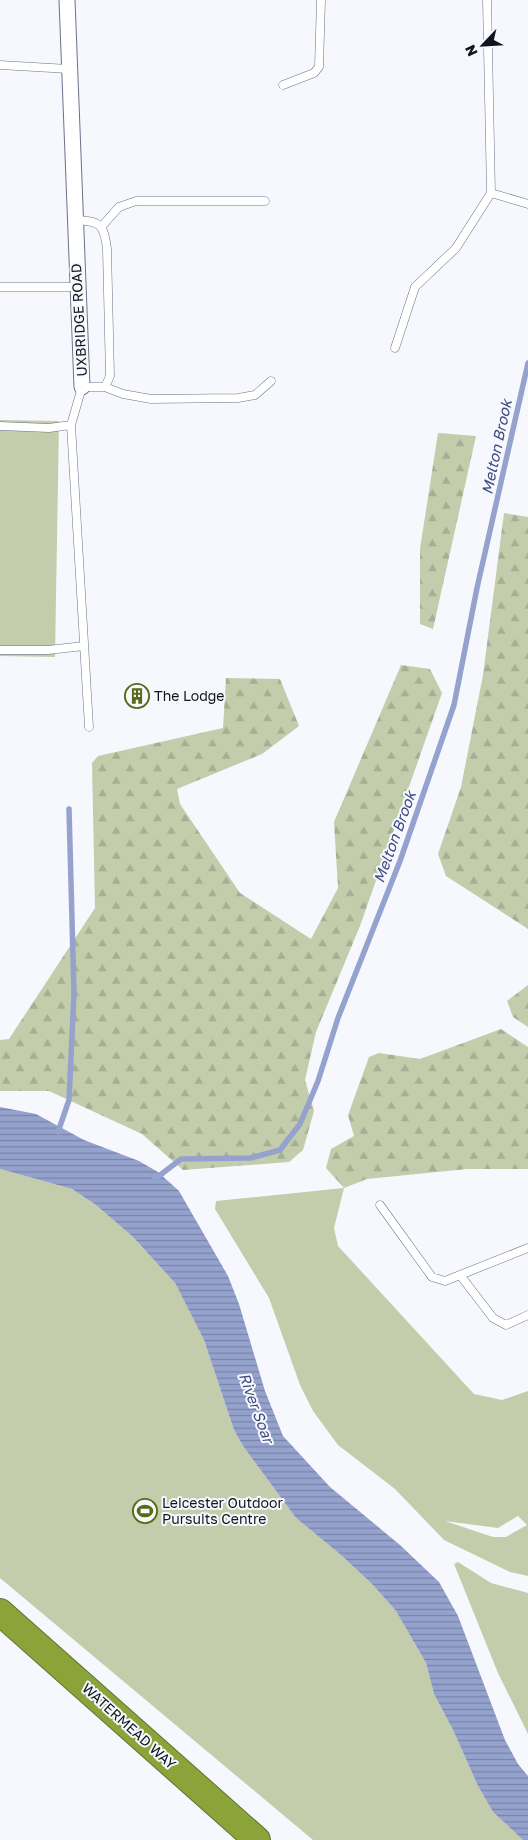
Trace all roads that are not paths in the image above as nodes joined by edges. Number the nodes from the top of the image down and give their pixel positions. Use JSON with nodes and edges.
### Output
{"nodes":[{"id":1,"x":67,"y":0,"type":"edge"},
{"id":2,"x":321,"y":0,"type":"edge"},
{"id":3,"x":487,"y":0,"type":"edge"},
{"id":4,"x":0,"y":65,"type":"edge"},
{"id":5,"x":69,"y":69,"type":"junction"},
{"id":6,"x":283,"y":85,"type":"dead end"},
{"id":7,"x":491,"y":193,"type":"junction"},
{"id":8,"x":265,"y":201,"type":"dead end"},
{"id":9,"x":528,"y":204,"type":"edge"},
{"id":10,"x":74,"y":220,"type":"junction"},
{"id":11,"x":102,"y":226,"type":"junction"},
{"id":12,"x":0,"y":287,"type":"edge"},
{"id":13,"x":77,"y":287,"type":"junction"},
{"id":14,"x":395,"y":348,"type":"dead end"},
{"id":15,"x":271,"y":382,"type":"dead end"},
{"id":16,"x":82,"y":387,"type":"junction"},
{"id":17,"x":105,"y":387,"type":"junction"},
{"id":18,"x":71,"y":425,"type":"junction"},
{"id":19,"x":0,"y":426,"type":"edge"},
{"id":20,"x":84,"y":646,"type":"junction"},
{"id":21,"x":0,"y":650,"type":"edge"},
{"id":22,"x":89,"y":727,"type":"dead end"},
{"id":23,"x":380,"y":1205,"type":"dead end"},
{"id":24,"x":528,"y":1248,"type":"edge"},
{"id":25,"x":460,"y":1275,"type":"junction"},
{"id":26,"x":528,"y":1314,"type":"edge"},
{"id":27,"x":0,"y":1612,"type":"edge"},
{"id":28,"x":257,"y":1840,"type":"edge"}],
"edges":[{"from":1,"to":5,"type":"street","name":"UXBRIDGE ROAD"},
{"from":2,"to":6,"type":"lane"},
{"from":3,"to":7,"type":"lane"},
{"from":4,"to":5,"type":"lane"},
{"from":5,"to":10,"type":"street","name":"UXBRIDGE ROAD"},
{"from":7,"to":9,"type":"lane"},
{"from":7,"to":14,"type":"lane"},
{"from":8,"to":11,"type":"lane"},
{"from":10,"to":11,"type":"lane"},
{"from":10,"to":13,"type":"street","name":"UXBRIDGE ROAD"},
{"from":11,"to":17,"type":"lane"},
{"from":12,"to":13,"type":"lane"},
{"from":13,"to":16,"type":"street","name":"UXBRIDGE ROAD"},
{"from":15,"to":17,"type":"lane"},
{"from":16,"to":17,"type":"lane"},
{"from":16,"to":18,"type":"lane","name":"UXBRIDGE ROAD"},
{"from":18,"to":19,"type":"lane"},
{"from":18,"to":20,"type":"lane","name":"UXBRIDGE ROAD"},
{"from":20,"to":21,"type":"lane"},
{"from":20,"to":22,"type":"lane","name":"UXBRIDGE ROAD"},
{"from":23,"to":25,"type":"lane"},
{"from":24,"to":25,"type":"lane"},
{"from":25,"to":26,"type":"lane"},
{"from":27,"to":28,"type":"highway","name":"WATERMEAD WAY"}]}
